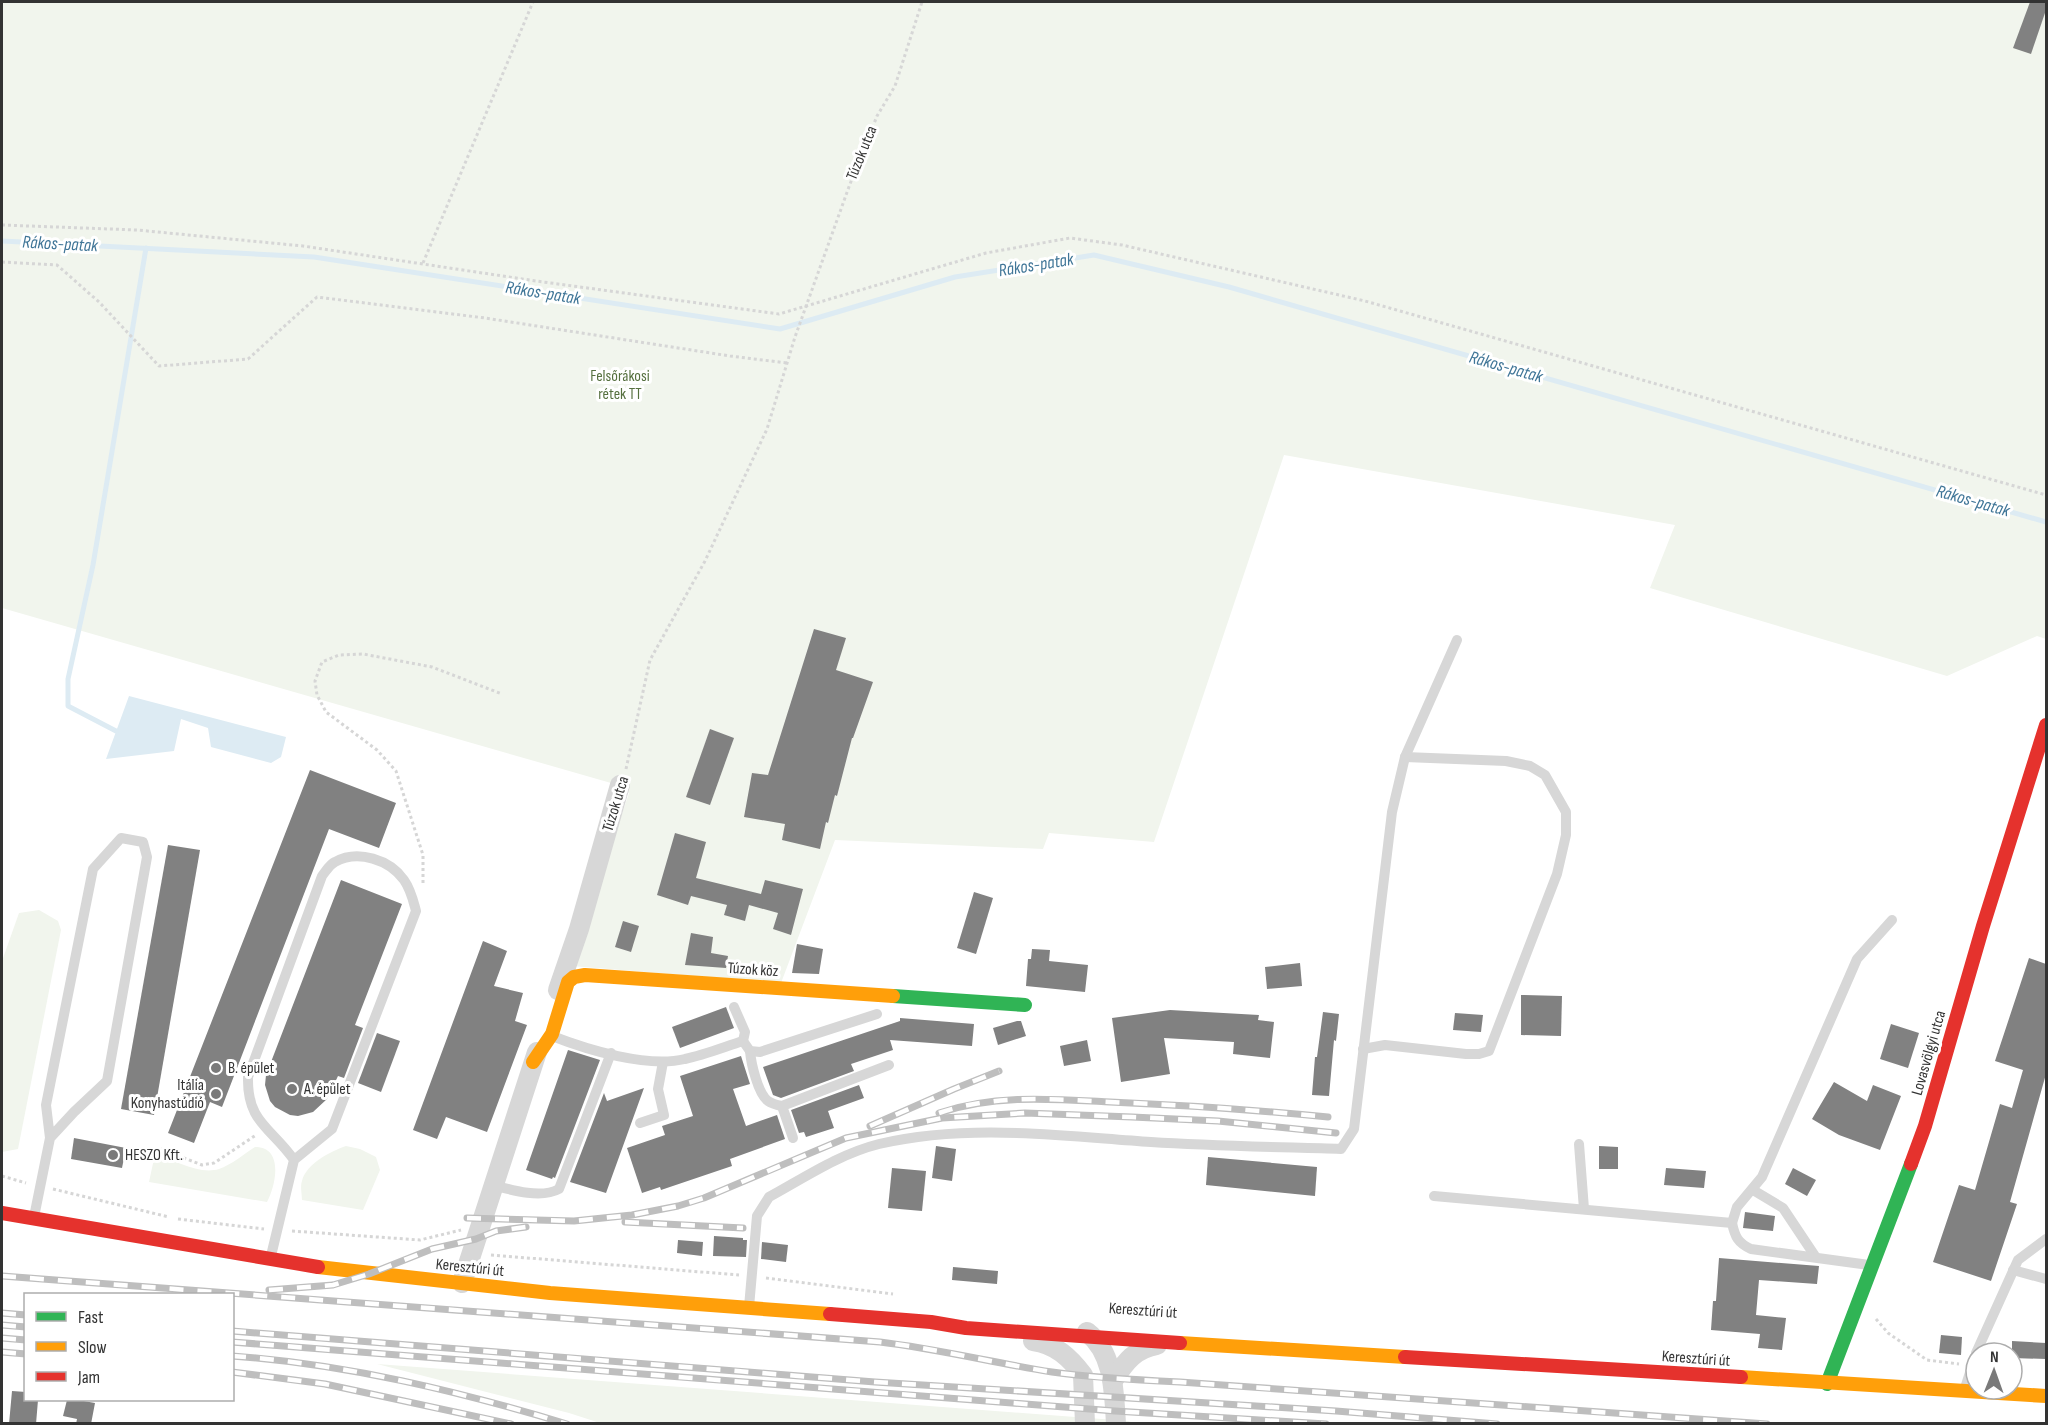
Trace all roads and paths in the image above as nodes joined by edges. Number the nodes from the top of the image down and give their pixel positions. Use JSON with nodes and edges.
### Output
{"nodes":[{"id":1,"x":532,"y":2,"type":"edge"},
{"id":2,"x":922,"y":2,"type":"edge"},
{"id":3,"x":2,"y":225,"type":"edge"},
{"id":4,"x":2,"y":262,"type":"edge"},
{"id":5,"x":423,"y":263,"type":"junction"},
{"id":6,"x":807,"y":306,"type":"junction"},
{"id":7,"x":787,"y":363,"type":"junction"},
{"id":8,"x":2046,"y":495,"type":"edge"},
{"id":9,"x":1457,"y":640,"type":"dead end"},
{"id":10,"x":502,"y":694,"type":"dead end"},
{"id":11,"x":2046,"y":725,"type":"edge"},
{"id":12,"x":1405,"y":757,"type":"junction"},
{"id":13,"x":620,"y":785,"type":"joint"},
{"id":14,"x":416,"y":911,"type":"junction"},
{"id":15,"x":1892,"y":920,"type":"dead end"},
{"id":16,"x":1025,"y":1005,"type":"dead end"},
{"id":17,"x":734,"y":1006,"type":"dead end"},
{"id":18,"x":877,"y":1014,"type":"dead end"},
{"id":19,"x":548,"y":1034,"type":"junction"},
{"id":20,"x":743,"y":1041,"type":"junction"},
{"id":21,"x":1363,"y":1049,"type":"junction"},
{"id":22,"x":750,"y":1051,"type":"junction"},
{"id":23,"x":611,"y":1053,"type":"junction"},
{"id":24,"x":663,"y":1062,"type":"junction"},
{"id":25,"x":889,"y":1065,"type":"dead end"},
{"id":26,"x":782,"y":1106,"type":"junction"},
{"id":27,"x":640,"y":1123,"type":"dead end"},
{"id":28,"x":265,"y":1129,"type":"junction"},
{"id":29,"x":50,"y":1138,"type":"junction"},
{"id":30,"x":793,"y":1138,"type":"dead end"},
{"id":31,"x":1579,"y":1144,"type":"dead end"},
{"id":32,"x":161,"y":1149,"type":"dead end"},
{"id":33,"x":294,"y":1160,"type":"junction"},
{"id":34,"x":2,"y":1176,"type":"edge"},
{"id":35,"x":493,"y":1185,"type":"junction"},
{"id":36,"x":40,"y":1186,"type":"junction"},
{"id":37,"x":1753,"y":1190,"type":"junction"},
{"id":38,"x":1434,"y":1196,"type":"dead end"},
{"id":39,"x":1584,"y":1209,"type":"junction"},
{"id":40,"x":2,"y":1214,"type":"edge"},
{"id":41,"x":34,"y":1220,"type":"junction"},
{"id":42,"x":1732,"y":1223,"type":"junction"},
{"id":43,"x":480,"y":1226,"type":"junction"},
{"id":44,"x":276,"y":1230,"type":"junction"},
{"id":45,"x":2046,"y":1239,"type":"edge"},
{"id":46,"x":471,"y":1254,"type":"junction"},
{"id":47,"x":1815,"y":1256,"type":"junction"},
{"id":48,"x":270,"y":1260,"type":"junction"},
{"id":49,"x":1872,"y":1266,"type":"junction"},
{"id":50,"x":2013,"y":1270,"type":"junction"},
{"id":51,"x":751,"y":1276,"type":"junction"},
{"id":52,"x":2046,"y":1279,"type":"edge"},
{"id":53,"x":462,"y":1283,"type":"junction"},
{"id":54,"x":894,"y":1294,"type":"dead end"},
{"id":55,"x":1858,"y":1300,"type":"junction"},
{"id":56,"x":749,"y":1308,"type":"junction"},
{"id":57,"x":940,"y":1323,"type":"junction"},
{"id":58,"x":1075,"y":1323,"type":"junction"},
{"id":59,"x":966,"y":1328,"type":"junction"},
{"id":60,"x":1094,"y":1338,"type":"junction"},
{"id":61,"x":1982,"y":1341,"type":"edge"},
{"id":62,"x":1173,"y":1343,"type":"junction"},
{"id":63,"x":1343,"y":1353,"type":"junction"},
{"id":64,"x":1964,"y":1358,"type":"edge"},
{"id":65,"x":1083,"y":1375,"type":"junction"},
{"id":66,"x":1114,"y":1379,"type":"junction"},
{"id":67,"x":1827,"y":1384,"type":"junction"},
{"id":68,"x":1964,"y":1392,"type":"edge"},
{"id":69,"x":2024,"y":1395,"type":"edge"},
{"id":70,"x":2046,"y":1396,"type":"edge"},
{"id":71,"x":1085,"y":1424,"type":"edge"},
{"id":72,"x":1116,"y":1424,"type":"edge"}],
"edges":[{"from":1,"to":5,"type":"path"},
{"from":2,"to":6,"type":"path","name":"Túzok utca"},
{"from":3,"to":5,"type":"path"},
{"from":4,"to":7,"type":"path"},
{"from":5,"to":6,"type":"path"},
{"from":6,"to":7,"type":"path","name":"Túzok utca"},
{"from":6,"to":8,"type":"path"},
{"from":7,"to":13,"type":"path","name":"Túzok utca"},
{"from":9,"to":12,"type":"lane"},
{"from":10,"to":14,"type":"path"},
{"from":11,"to":49,"type":"main road","name":"Lovasvölgyi utca"},
{"from":12,"to":21,"type":"lane"},
{"from":12,"to":21,"type":"lane"},
{"from":13,"to":19,"type":"street","name":"Túzok utca"},
{"from":14,"to":28,"type":"lane"},
{"from":14,"to":33,"type":"lane"},
{"from":15,"to":37,"type":"lane"},
{"from":16,"to":19,"type":"main road","name":"Túzok köz"},
{"from":17,"to":20,"type":"lane"},
{"from":18,"to":22,"type":"lane"},
{"from":19,"to":23,"type":"lane"},
{"from":19,"to":35,"type":"street","name":"Túzok utca"},
{"from":20,"to":22,"type":"lane"},
{"from":20,"to":24,"type":"lane"},
{"from":21,"to":51,"type":"lane"},
{"from":22,"to":26,"type":"lane"},
{"from":23,"to":24,"type":"lane"},
{"from":23,"to":35,"type":"lane"},
{"from":24,"to":27,"type":"lane"},
{"from":25,"to":26,"type":"lane"},
{"from":26,"to":30,"type":"lane"},
{"from":28,"to":32,"type":"path"},
{"from":28,"to":33,"type":"lane"},
{"from":29,"to":29,"type":"lane"},
{"from":29,"to":36,"type":"lane"},
{"from":31,"to":39,"type":"lane"},
{"from":33,"to":44,"type":"lane"},
{"from":34,"to":36,"type":"path"},
{"from":35,"to":43,"type":"street","name":"Túzok utca"},
{"from":36,"to":41,"type":"lane"},
{"from":36,"to":44,"type":"path"},
{"from":37,"to":42,"type":"lane"},
{"from":37,"to":47,"type":"lane"},
{"from":38,"to":39,"type":"lane"},
{"from":39,"to":42,"type":"lane"},
{"from":40,"to":41,"type":"main road","name":"Keresztúri út"},
{"from":41,"to":48,"type":"main road","name":"Keresztúri út"},
{"from":42,"to":47,"type":"lane"},
{"from":43,"to":44,"type":"path"},
{"from":43,"to":46,"type":"street","name":"Túzok utca"},
{"from":44,"to":48,"type":"lane"},
{"from":45,"to":50,"type":"lane"},
{"from":46,"to":51,"type":"path"},
{"from":46,"to":53,"type":"street","name":"Túzok utca"},
{"from":47,"to":49,"type":"lane"},
{"from":48,"to":53,"type":"main road","name":"Keresztúri út"},
{"from":49,"to":55,"type":"main road","name":"Lovasvölgyi utca"},
{"from":50,"to":52,"type":"lane"},
{"from":50,"to":61,"type":"lane"},
{"from":51,"to":54,"type":"path"},
{"from":51,"to":56,"type":"lane"},
{"from":53,"to":56,"type":"main road","name":"Keresztúri út"},
{"from":55,"to":64,"type":"path"},
{"from":55,"to":67,"type":"main road","name":"Lovasvölgyi utca"},
{"from":56,"to":57,"type":"main road","name":"Keresztúri út"},
{"from":57,"to":58,"type":"main road","name":"Keresztúri út"},
{"from":57,"to":59,"type":"main road","name":"Keresztúri út"},
{"from":58,"to":60,"type":"street"},
{"from":58,"to":63,"type":"main road","name":"Keresztúri út"},
{"from":59,"to":60,"type":"main road","name":"Keresztúri út"},
{"from":59,"to":65,"type":"street"},
{"from":60,"to":62,"type":"main road","name":"Keresztúri út"},
{"from":60,"to":65,"type":"street"},
{"from":60,"to":66,"type":"street"},
{"from":62,"to":63,"type":"main road","name":"Keresztúri út"},
{"from":62,"to":66,"type":"street"},
{"from":63,"to":67,"type":"main road","name":"Keresztúri út"},
{"from":65,"to":71,"type":"street"},
{"from":66,"to":72,"type":"street"},
{"from":67,"to":68,"type":"main road","name":"Keresztúri út"},
{"from":69,"to":70,"type":"main road","name":"Keresztúri út"}]}
